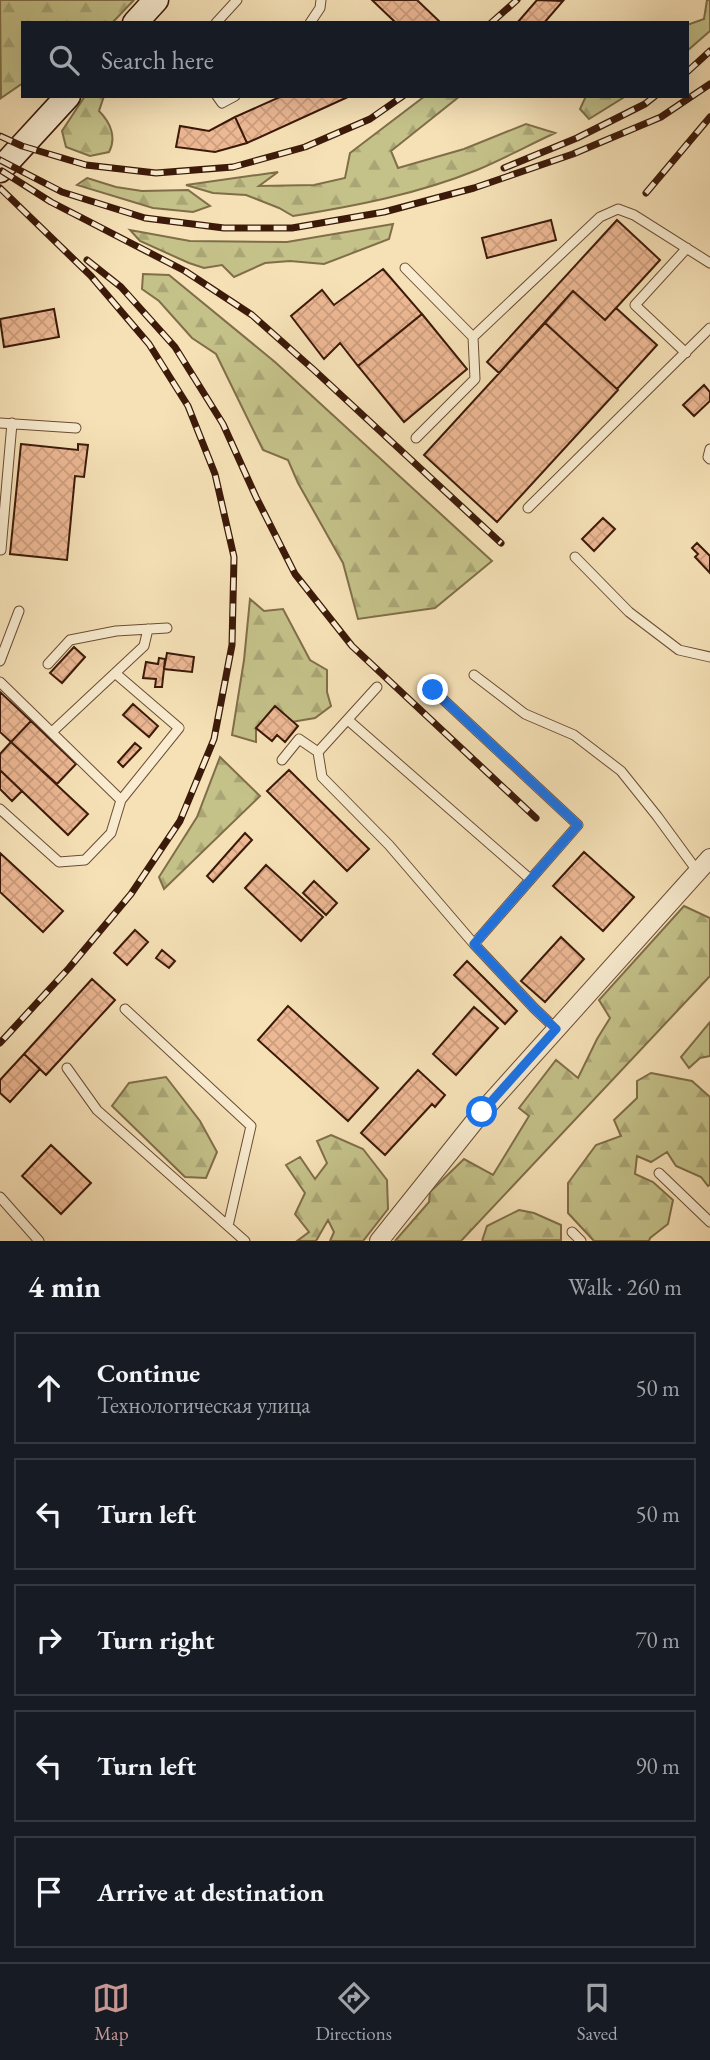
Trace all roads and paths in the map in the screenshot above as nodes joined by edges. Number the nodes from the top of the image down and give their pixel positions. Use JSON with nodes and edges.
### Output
{"nodes":[{"id":1,"x":237,"y":0,"type":"edge"},
{"id":2,"x":321,"y":0,"type":"edge"},
{"id":3,"x":218,"y":21,"type":"edge"},
{"id":4,"x":311,"y":21,"type":"edge"},
{"id":5,"x":66,"y":98,"type":"edge"},
{"id":6,"x":0,"y":170,"type":"edge"},
{"id":7,"x":687,"y":248,"type":"junction"},
{"id":8,"x":710,"y":263,"type":"edge"},
{"id":9,"x":405,"y":268,"type":"dead end"},
{"id":10,"x":710,"y":328,"type":"edge"},
{"id":11,"x":472,"y":337,"type":"junction"},
{"id":12,"x":686,"y":353,"type":"junction"},
{"id":13,"x":0,"y":423,"type":"edge"},
{"id":14,"x":12,"y":424,"type":"junction"},
{"id":15,"x":76,"y":428,"type":"dead end"},
{"id":16,"x":416,"y":438,"type":"dead end"},
{"id":17,"x":710,"y":449,"type":"edge"},
{"id":18,"x":710,"y":459,"type":"edge"},
{"id":19,"x":528,"y":508,"type":"dead end"},
{"id":20,"x":1,"y":550,"type":"edge"},
{"id":21,"x":575,"y":557,"type":"dead end"},
{"id":22,"x":19,"y":611,"type":"dead end"},
{"id":23,"x":167,"y":628,"type":"dead end"},
{"id":24,"x":148,"y":629,"type":"junction"},
{"id":25,"x":710,"y":657,"type":"edge"},
{"id":26,"x":0,"y":661,"type":"edge"},
{"id":27,"x":48,"y":664,"type":"dead end"},
{"id":28,"x":115,"y":673,"type":"junction"},
{"id":29,"x":474,"y":675,"type":"dead end"},
{"id":30,"x":0,"y":682,"type":"edge"},
{"id":31,"x":377,"y":687,"type":"dead end"},
{"id":32,"x":433,"y":690,"type":"dead end"},
{"id":33,"x":348,"y":720,"type":"junction"},
{"id":34,"x":52,"y":732,"type":"junction"},
{"id":35,"x":318,"y":752,"type":"junction"},
{"id":36,"x":282,"y":760,"type":"dead end"},
{"id":37,"x":121,"y":800,"type":"junction"},
{"id":38,"x":0,"y":808,"type":"edge"},
{"id":39,"x":710,"y":858,"type":"edge"},
{"id":40,"x":698,"y":872,"type":"junction"},
{"id":41,"x":530,"y":879,"type":"junction"},
{"id":42,"x":474,"y":944,"type":"junction"},
{"id":43,"x":125,"y":1009,"type":"dead end"},
{"id":44,"x":556,"y":1029,"type":"junction"},
{"id":45,"x":67,"y":1068,"type":"dead end"},
{"id":46,"x":659,"y":1173,"type":"dead end"},
{"id":47,"x":0,"y":1197,"type":"edge"},
{"id":48,"x":710,"y":1222,"type":"edge"},
{"id":49,"x":228,"y":1226,"type":"junction"},
{"id":50,"x":572,"y":1232,"type":"dead end"},
{"id":51,"x":39,"y":1241,"type":"edge"},
{"id":52,"x":245,"y":1241,"type":"edge"},
{"id":53,"x":379,"y":1241,"type":"edge"},
{"id":54,"x":581,"y":1241,"type":"edge"}],
"edges":[{"from":1,"to":3,"type":"lane"},
{"from":2,"to":4,"type":"lane"},
{"from":5,"to":6,"type":"street"},
{"from":7,"to":8,"type":"lane"},
{"from":7,"to":11,"type":"lane"},
{"from":7,"to":12,"type":"lane"},
{"from":9,"to":11,"type":"lane"},
{"from":10,"to":12,"type":"lane"},
{"from":11,"to":16,"type":"lane"},
{"from":12,"to":19,"type":"lane"},
{"from":13,"to":14,"type":"lane"},
{"from":14,"to":15,"type":"lane"},
{"from":14,"to":20,"type":"lane"},
{"from":17,"to":18,"type":"lane"},
{"from":21,"to":25,"type":"lane"},
{"from":22,"to":26,"type":"lane"},
{"from":23,"to":24,"type":"lane"},
{"from":24,"to":27,"type":"lane"},
{"from":24,"to":28,"type":"lane"},
{"from":28,"to":34,"type":"lane"},
{"from":28,"to":37,"type":"lane"},
{"from":29,"to":40,"type":"lane"},
{"from":30,"to":34,"type":"lane"},
{"from":31,"to":33,"type":"lane"},
{"from":32,"to":41,"type":"lane"},
{"from":33,"to":35,"type":"lane"},
{"from":33,"to":41,"type":"lane"},
{"from":34,"to":37,"type":"lane"},
{"from":35,"to":36,"type":"lane"},
{"from":35,"to":42,"type":"lane"},
{"from":37,"to":38,"type":"lane"},
{"from":39,"to":40,"type":"street"},
{"from":40,"to":44,"type":"street"},
{"from":41,"to":42,"type":"lane"},
{"from":42,"to":44,"type":"lane"},
{"from":43,"to":49,"type":"lane"},
{"from":44,"to":53,"type":"street"},
{"from":45,"to":49,"type":"lane"},
{"from":46,"to":48,"type":"lane"},
{"from":47,"to":51,"type":"lane"},
{"from":49,"to":52,"type":"lane"},
{"from":50,"to":54,"type":"lane"}]}
